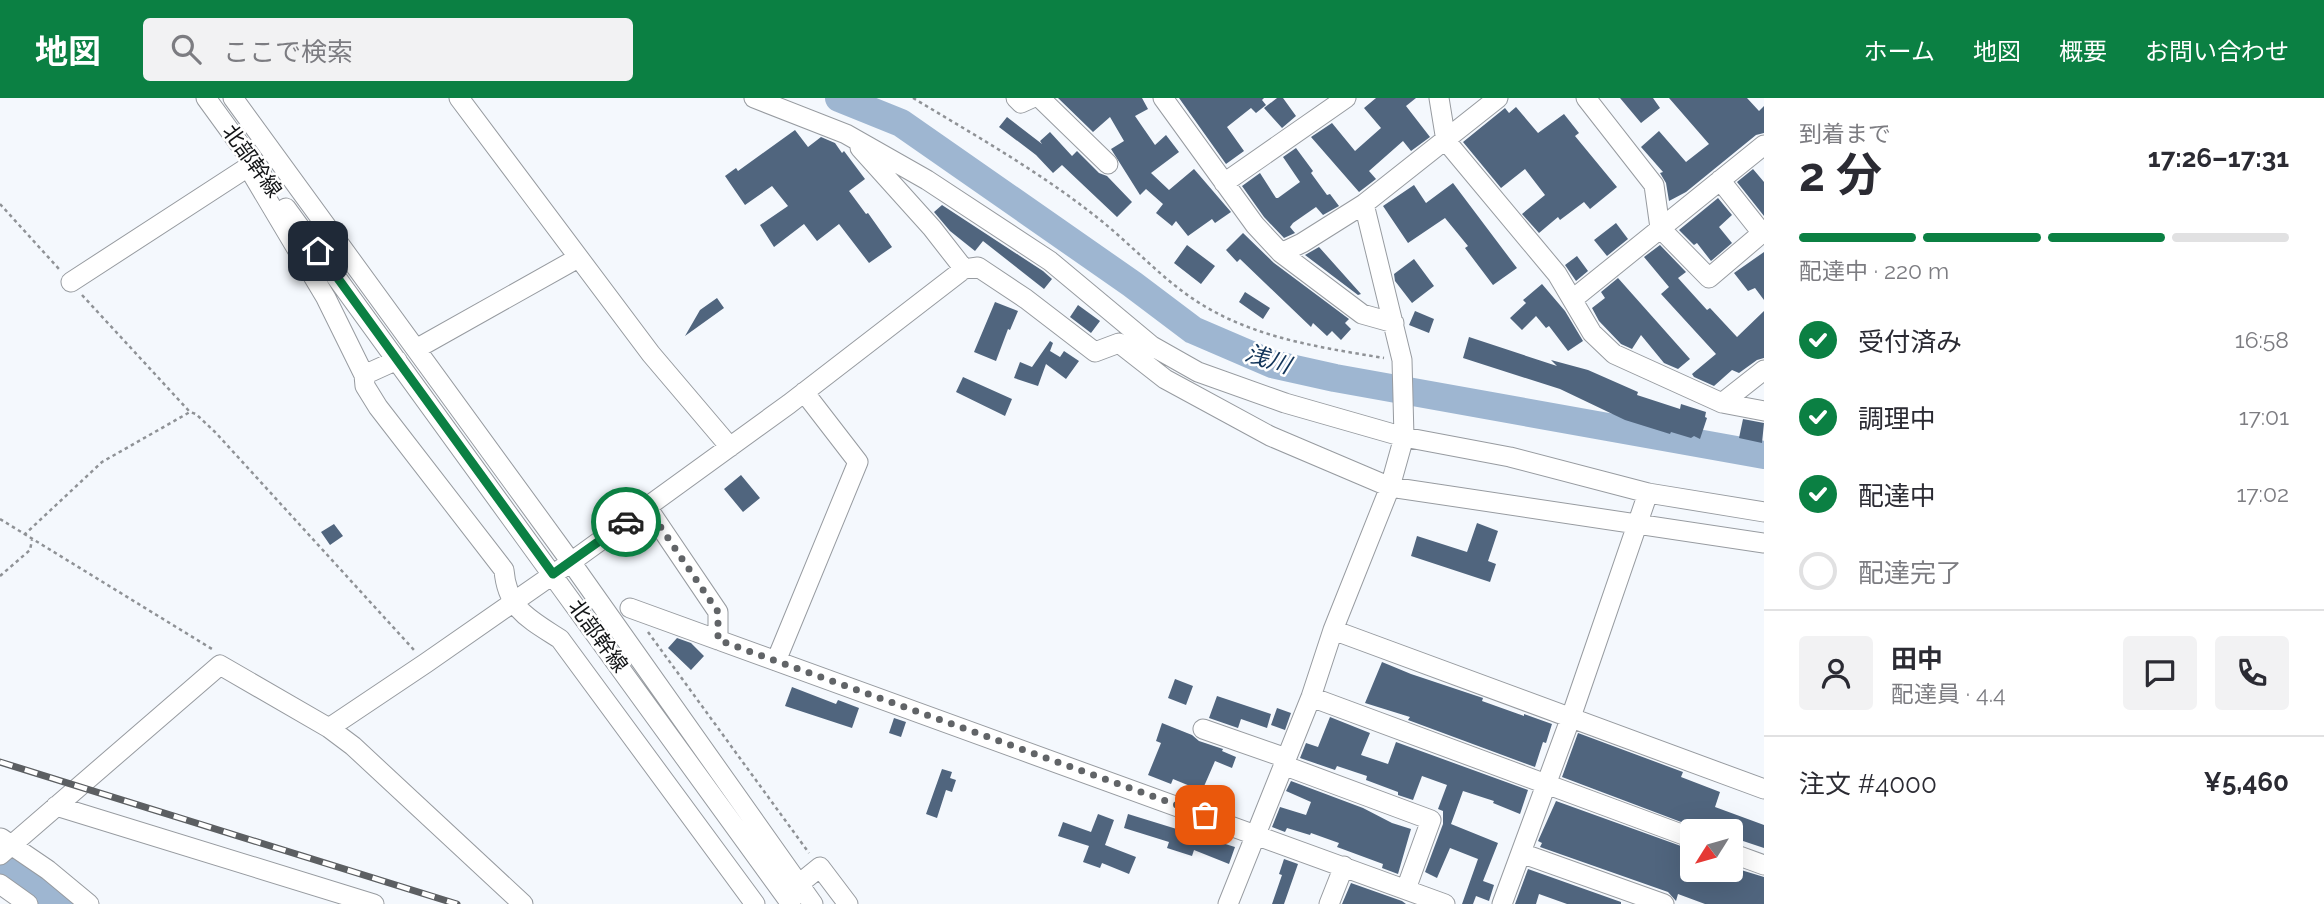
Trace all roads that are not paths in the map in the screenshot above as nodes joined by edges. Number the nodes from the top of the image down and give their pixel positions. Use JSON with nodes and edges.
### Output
{"nodes":[{"id":1,"x":206,"y":98,"type":"edge"},
{"id":2,"x":233,"y":98,"type":"edge"},
{"id":3,"x":459,"y":98,"type":"edge"},
{"id":4,"x":754,"y":98,"type":"edge"},
{"id":5,"x":1016,"y":98,"type":"edge"},
{"id":6,"x":1032,"y":98,"type":"edge"},
{"id":7,"x":1040,"y":98,"type":"edge"},
{"id":8,"x":1163,"y":98,"type":"edge"},
{"id":9,"x":1346,"y":98,"type":"edge"},
{"id":10,"x":1439,"y":98,"type":"edge"},
{"id":11,"x":1498,"y":98,"type":"edge"},
{"id":12,"x":1586,"y":98,"type":"edge"},
{"id":13,"x":848,"y":135,"type":"junction"},
{"id":14,"x":1446,"y":141,"type":"junction"},
{"id":15,"x":1764,"y":145,"type":"edge"},
{"id":16,"x":1108,"y":164,"type":"dead end"},
{"id":17,"x":1720,"y":180,"type":"junction"},
{"id":18,"x":1224,"y":183,"type":"junction"},
{"id":19,"x":1364,"y":204,"type":"junction"},
{"id":20,"x":1661,"y":228,"type":"junction"},
{"id":21,"x":1281,"y":253,"type":"junction"},
{"id":22,"x":578,"y":258,"type":"junction"},
{"id":23,"x":964,"y":269,"type":"junction"},
{"id":24,"x":71,"y":282,"type":"road end"},
{"id":25,"x":1573,"y":299,"type":"junction"},
{"id":26,"x":1394,"y":323,"type":"junction"},
{"id":27,"x":416,"y":349,"type":"junction"},
{"id":28,"x":1175,"y":359,"type":"junction"},
{"id":29,"x":397,"y":360,"type":"junction"},
{"id":30,"x":1764,"y":370,"type":"edge"},
{"id":31,"x":363,"y":375,"type":"junction"},
{"id":32,"x":1165,"y":379,"type":"junction"},
{"id":33,"x":804,"y":392,"type":"junction"},
{"id":34,"x":1722,"y":404,"type":"junction"},
{"id":35,"x":1764,"y":411,"type":"edge"},
{"id":36,"x":1404,"y":437,"type":"junction"},
{"id":37,"x":730,"y":447,"type":"junction"},
{"id":38,"x":1390,"y":487,"type":"junction"},
{"id":39,"x":1648,"y":493,"type":"junction"},
{"id":40,"x":647,"y":507,"type":"junction"},
{"id":41,"x":1764,"y":512,"type":"edge"},
{"id":42,"x":1637,"y":524,"type":"junction"},
{"id":43,"x":1764,"y":543,"type":"edge"},
{"id":44,"x":571,"y":562,"type":"junction"},
{"id":45,"x":553,"y":574,"type":"junction"},
{"id":46,"x":514,"y":603,"type":"junction"},
{"id":47,"x":630,"y":608,"type":"dead end"},
{"id":48,"x":1333,"y":630,"type":"junction"},
{"id":49,"x":718,"y":640,"type":"junction"},
{"id":50,"x":776,"y":660,"type":"junction"},
{"id":51,"x":1311,"y":697,"type":"junction"},
{"id":52,"x":1572,"y":717,"type":"junction"},
{"id":53,"x":328,"y":728,"type":"junction"},
{"id":54,"x":1203,"y":729,"type":"dead end"},
{"id":55,"x":1285,"y":762,"type":"junction"},
{"id":56,"x":1547,"y":784,"type":"junction"},
{"id":57,"x":1764,"y":789,"type":"edge"},
{"id":58,"x":56,"y":806,"type":"junction"},
{"id":59,"x":1255,"y":833,"type":"junction"},
{"id":60,"x":1680,"y":834,"type":"edge"},
{"id":61,"x":4,"y":847,"type":"edge"},
{"id":62,"x":1521,"y":853,"type":"junction"},
{"id":63,"x":1743,"y":857,"type":"edge"},
{"id":64,"x":1764,"y":865,"type":"edge"},
{"id":65,"x":1343,"y":866,"type":"junction"},
{"id":66,"x":0,"y":884,"type":"edge"},
{"id":67,"x":786,"y":896,"type":"edge"},
{"id":68,"x":1412,"y":896,"type":"edge"},
{"id":69,"x":28,"y":904,"type":"edge"},
{"id":70,"x":89,"y":904,"type":"edge"},
{"id":71,"x":374,"y":904,"type":"edge"},
{"id":72,"x":523,"y":904,"type":"edge"},
{"id":73,"x":755,"y":904,"type":"edge"},
{"id":74,"x":813,"y":904,"type":"edge"},
{"id":75,"x":848,"y":904,"type":"edge"},
{"id":76,"x":1228,"y":904,"type":"edge"},
{"id":77,"x":1329,"y":904,"type":"edge"},
{"id":78,"x":1445,"y":904,"type":"edge"},
{"id":79,"x":1502,"y":904,"type":"edge"},
{"id":80,"x":1664,"y":904,"type":"edge"}],
"edges":[{"from":1,"to":29,"type":"street","name":"北部幹線"},
{"from":2,"to":27,"type":"street","name":"北部幹線"},
{"from":3,"to":22,"type":"street"},
{"from":4,"to":13,"type":"street"},
{"from":5,"to":6,"type":"street"},
{"from":7,"to":16,"type":"street"},
{"from":8,"to":18,"type":"street"},
{"from":9,"to":18,"type":"street"},
{"from":10,"to":14,"type":"street"},
{"from":11,"to":14,"type":"street"},
{"from":12,"to":20,"type":"street"},
{"from":13,"to":23,"type":"street"},
{"from":13,"to":28,"type":"street"},
{"from":14,"to":19,"type":"street"},
{"from":14,"to":25,"type":"street"},
{"from":15,"to":17,"type":"street"},
{"from":17,"to":20,"type":"street"},
{"from":17,"to":20,"type":"street"},
{"from":18,"to":21,"type":"street"},
{"from":19,"to":21,"type":"street"},
{"from":19,"to":26,"type":"street"},
{"from":20,"to":25,"type":"street"},
{"from":21,"to":26,"type":"street"},
{"from":22,"to":27,"type":"street"},
{"from":22,"to":37,"type":"street"},
{"from":23,"to":32,"type":"street"},
{"from":23,"to":33,"type":"street"},
{"from":24,"to":31,"type":"street"},
{"from":25,"to":34,"type":"street"},
{"from":26,"to":36,"type":"street"},
{"from":27,"to":44,"type":"street","name":"北部幹線"},
{"from":28,"to":32,"type":"street"},
{"from":28,"to":36,"type":"street"},
{"from":29,"to":31,"type":"street"},
{"from":29,"to":45,"type":"street","name":"北部幹線"},
{"from":30,"to":34,"type":"street"},
{"from":31,"to":46,"type":"street"},
{"from":32,"to":38,"type":"street"},
{"from":33,"to":37,"type":"street"},
{"from":33,"to":50,"type":"street"},
{"from":34,"to":35,"type":"street"},
{"from":36,"to":38,"type":"street"},
{"from":36,"to":39,"type":"street"},
{"from":37,"to":40,"type":"street"},
{"from":38,"to":42,"type":"street"},
{"from":38,"to":48,"type":"street"},
{"from":39,"to":41,"type":"street"},
{"from":39,"to":42,"type":"street"},
{"from":40,"to":44,"type":"street"},
{"from":40,"to":49,"type":"street"},
{"from":42,"to":43,"type":"street"},
{"from":42,"to":52,"type":"street"},
{"from":44,"to":45,"type":"street"},
{"from":44,"to":67,"type":"street","name":"北部幹線"},
{"from":45,"to":46,"type":"street"},
{"from":45,"to":67,"type":"street","name":"北部幹線"},
{"from":46,"to":53,"type":"street"},
{"from":46,"to":73,"type":"street"},
{"from":47,"to":49,"type":"street"},
{"from":48,"to":51,"type":"street"},
{"from":48,"to":52,"type":"street"},
{"from":49,"to":50,"type":"street"},
{"from":50,"to":59,"type":"street"},
{"from":51,"to":55,"type":"street"},
{"from":51,"to":56,"type":"street"},
{"from":52,"to":56,"type":"street"},
{"from":52,"to":57,"type":"street"},
{"from":53,"to":58,"type":"street"},
{"from":53,"to":72,"type":"street"},
{"from":54,"to":55,"type":"street"},
{"from":55,"to":59,"type":"street"},
{"from":55,"to":68,"type":"street"},
{"from":56,"to":60,"type":"street"},
{"from":56,"to":62,"type":"street"},
{"from":58,"to":61,"type":"street"},
{"from":58,"to":71,"type":"street"},
{"from":59,"to":65,"type":"street"},
{"from":59,"to":76,"type":"street"},
{"from":61,"to":70,"type":"street"},
{"from":62,"to":79,"type":"street"},
{"from":62,"to":80,"type":"street"},
{"from":63,"to":64,"type":"street"},
{"from":65,"to":68,"type":"street"},
{"from":65,"to":77,"type":"street"},
{"from":66,"to":69,"type":"street"},
{"from":67,"to":74,"type":"street","name":"北部幹線"},
{"from":67,"to":75,"type":"street"},
{"from":68,"to":78,"type":"street"}]}
